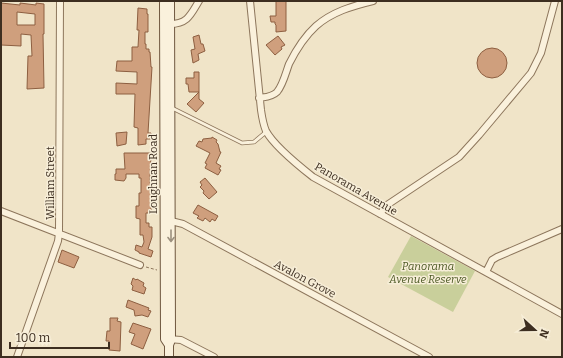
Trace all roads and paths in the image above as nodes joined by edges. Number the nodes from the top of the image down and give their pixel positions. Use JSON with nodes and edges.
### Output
{"nodes":[{"id":1,"x":60,"y":1,"type":"edge"},
{"id":2,"x":164,"y":1,"type":"edge"},
{"id":3,"x":170,"y":1,"type":"edge"},
{"id":4,"x":199,"y":1,"type":"edge"},
{"id":5,"x":250,"y":1,"type":"edge"},
{"id":6,"x":372,"y":1,"type":"edge"},
{"id":7,"x":555,"y":1,"type":"edge"},
{"id":8,"x":170,"y":24,"type":"junction"},
{"id":9,"x":259,"y":98,"type":"junction"},
{"id":10,"x":170,"y":108,"type":"junction"},
{"id":11,"x":266,"y":132,"type":"junction"},
{"id":12,"x":1,"y":212,"type":"edge"},
{"id":13,"x":380,"y":214,"type":"junction"},
{"id":14,"x":171,"y":221,"type":"junction"},
{"id":15,"x":562,"y":229,"type":"edge"},
{"id":16,"x":59,"y":234,"type":"junction"},
{"id":17,"x":140,"y":265,"type":"joint"},
{"id":18,"x":159,"y":271,"type":"dead end"},
{"id":19,"x":486,"y":272,"type":"junction"},
{"id":20,"x":562,"y":314,"type":"edge"},
{"id":21,"x":168,"y":341,"type":"junction"},
{"id":22,"x":17,"y":357,"type":"edge"},
{"id":23,"x":169,"y":357,"type":"edge"},
{"id":24,"x":214,"y":357,"type":"edge"},
{"id":25,"x":429,"y":357,"type":"edge"}],
"edges":[{"from":1,"to":16,"type":"street","name":"William Street"},
{"from":2,"to":21,"type":"main road","name":"Loughnan Road"},
{"from":3,"to":8,"type":"main road","name":"Loughnan Road"},
{"from":4,"to":8,"type":"street"},
{"from":5,"to":9,"type":"street","name":"Panorama Avenue"},
{"from":6,"to":9,"type":"street"},
{"from":7,"to":13,"type":"street"},
{"from":8,"to":10,"type":"main road","name":"Loughnan Road"},
{"from":9,"to":11,"type":"street","name":"Panorama Avenue"},
{"from":10,"to":11,"type":"lane"},
{"from":10,"to":14,"type":"main road","name":"Loughnan Road"},
{"from":11,"to":13,"type":"street","name":"Panorama Avenue"},
{"from":12,"to":16,"type":"street"},
{"from":13,"to":19,"type":"street","name":"Panorama Avenue"},
{"from":14,"to":21,"type":"main road","name":"Loughnan Road","one_way":true},
{"from":14,"to":25,"type":"street","name":"Avalon Grove"},
{"from":15,"to":19,"type":"street"},
{"from":16,"to":17,"type":"street"},
{"from":16,"to":22,"type":"street","name":"William Street"},
{"from":17,"to":18,"type":"path"},
{"from":19,"to":20,"type":"street","name":"Panorama Avenue"},
{"from":21,"to":23,"type":"main road","name":"Loughnan Road"},
{"from":21,"to":24,"type":"street"}]}
